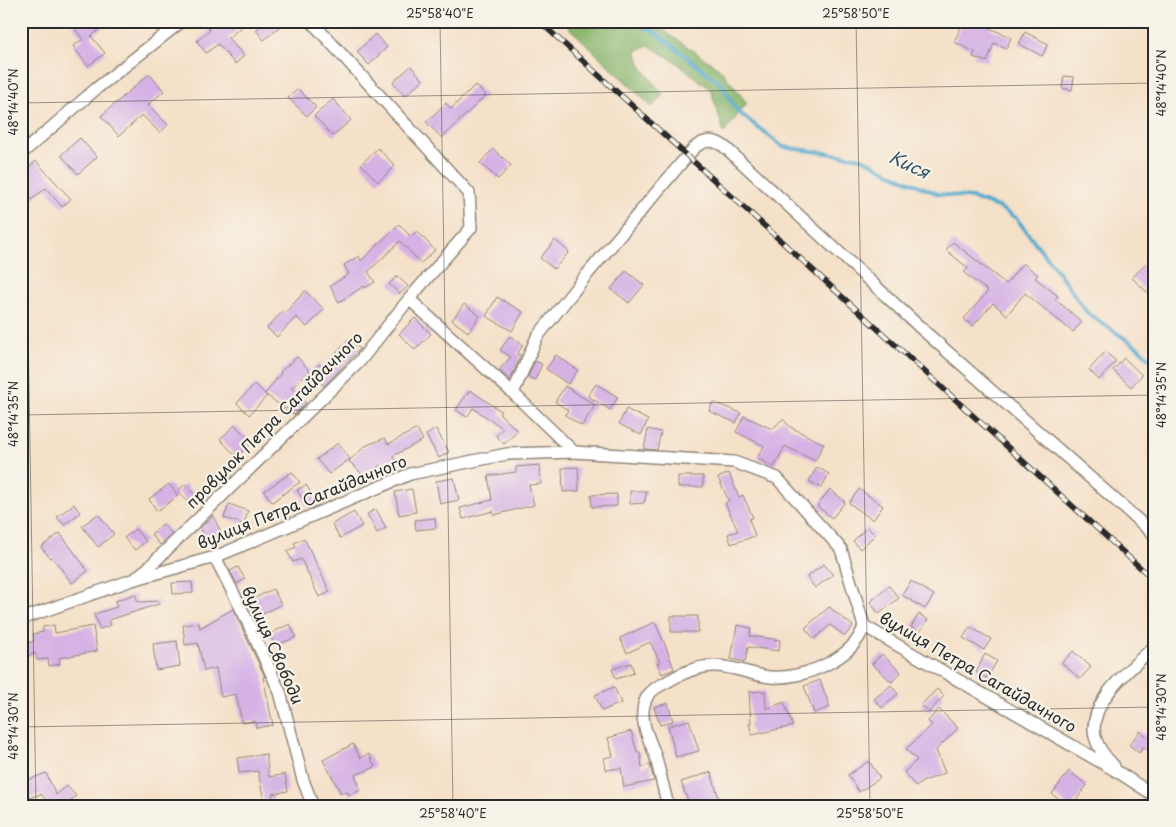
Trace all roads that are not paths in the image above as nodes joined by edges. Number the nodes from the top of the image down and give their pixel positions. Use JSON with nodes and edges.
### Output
{"nodes":[{"id":1,"x":182,"y":21,"type":"edge"},
{"id":2,"x":311,"y":21,"type":"edge"},
{"id":3,"x":21,"y":154,"type":"edge"},
{"id":4,"x":409,"y":299,"type":"junction"},
{"id":5,"x":513,"y":393,"type":"junction"},
{"id":6,"x":574,"y":452,"type":"junction"},
{"id":7,"x":1155,"y":535,"type":"edge"},
{"id":8,"x":214,"y":557,"type":"junction"},
{"id":9,"x":132,"y":580,"type":"junction"},
{"id":10,"x":21,"y":619,"type":"edge"},
{"id":11,"x":864,"y":626,"type":"junction"},
{"id":12,"x":1155,"y":646,"type":"edge"},
{"id":13,"x":1118,"y":772,"type":"junction"},
{"id":14,"x":1155,"y":796,"type":"edge"},
{"id":15,"x":313,"y":806,"type":"edge"},
{"id":16,"x":668,"y":806,"type":"edge"}],
"edges":[{"from":1,"to":3,"type":"street"},
{"from":2,"to":4,"type":"street","name":"провулок Петра Сагайдачного"},
{"from":4,"to":5,"type":"street"},
{"from":4,"to":9,"type":"street","name":"провулок Петра Сагайдачного"},
{"from":5,"to":6,"type":"street"},
{"from":5,"to":7,"type":"street"},
{"from":6,"to":8,"type":"street","name":"вулиця Петра Сагайдачного"},
{"from":6,"to":11,"type":"street","name":"вулиця Петра Сагайдачного"},
{"from":8,"to":9,"type":"street","name":"вулиця Петра Сагайдачного"},
{"from":8,"to":15,"type":"street","name":"вулиця Свободи"},
{"from":9,"to":10,"type":"street","name":"вулиця Петра Сагайдачного"},
{"from":11,"to":13,"type":"street","name":"вулиця Петра Сагайдачного"},
{"from":11,"to":16,"type":"street"},
{"from":12,"to":13,"type":"street"},
{"from":13,"to":14,"type":"street","name":"вулиця Петра Сагайдачного"}]}
